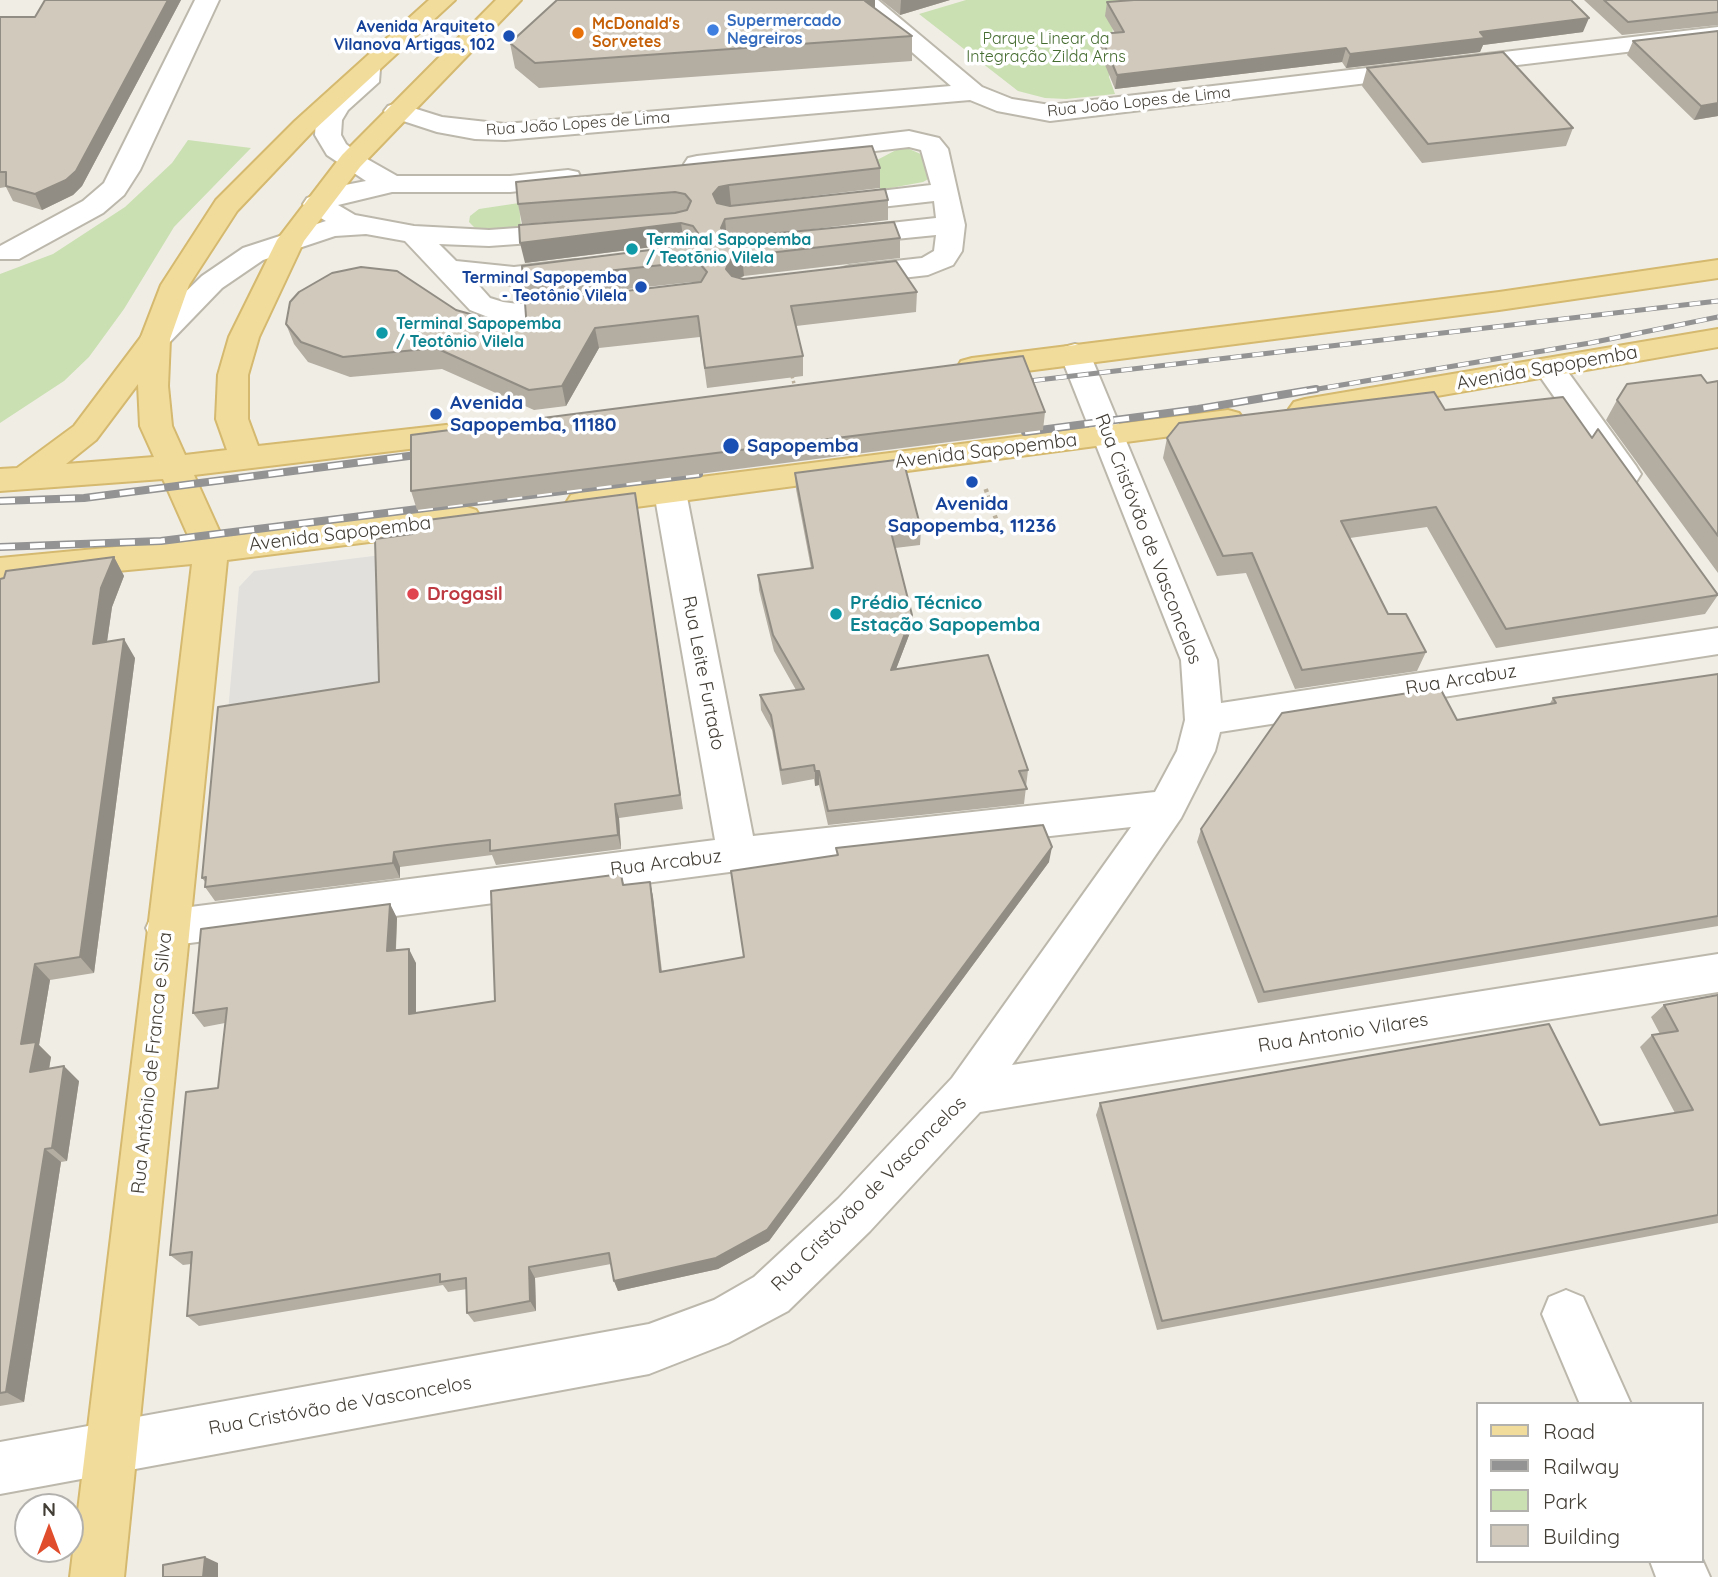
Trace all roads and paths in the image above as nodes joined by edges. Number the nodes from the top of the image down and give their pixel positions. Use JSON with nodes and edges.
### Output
{"nodes":[{"id":1,"x":207,"y":0,"type":"edge"},
{"id":2,"x":443,"y":0,"type":"edge"},
{"id":3,"x":509,"y":0,"type":"edge"},
{"id":4,"x":864,"y":0,"type":"edge"},
{"id":5,"x":1597,"y":29,"type":"dead end"},
{"id":6,"x":1718,"y":34,"type":"edge"},
{"id":7,"x":1616,"y":48,"type":"junction"},
{"id":8,"x":368,"y":69,"type":"joint"},
{"id":9,"x":973,"y":92,"type":"junction"},
{"id":10,"x":397,"y":111,"type":"junction"},
{"id":11,"x":316,"y":131,"type":"junction"},
{"id":12,"x":359,"y":152,"type":"junction"},
{"id":13,"x":673,"y":167,"type":"edge"},
{"id":14,"x":592,"y":176,"type":"edge"},
{"id":15,"x":393,"y":184,"type":"junction"},
{"id":16,"x":510,"y":184,"type":"junction"},
{"id":17,"x":946,"y":191,"type":"junction"},
{"id":18,"x":317,"y":204,"type":"junction"},
{"id":19,"x":808,"y":208,"type":"edge"},
{"id":20,"x":366,"y":225,"type":"junction"},
{"id":21,"x":951,"y":225,"type":"junction"},
{"id":22,"x":597,"y":230,"type":"edge"},
{"id":23,"x":414,"y":234,"type":"junction"},
{"id":24,"x":818,"y":239,"type":"edge"},
{"id":25,"x":290,"y":240,"type":"junction"},
{"id":26,"x":5,"y":242,"type":"edge"},
{"id":27,"x":606,"y":265,"type":"edge"},
{"id":28,"x":1718,"y":268,"type":"edge"},
{"id":29,"x":447,"y":269,"type":"junction"},
{"id":30,"x":823,"y":279,"type":"edge"},
{"id":31,"x":598,"y":304,"type":"edge"},
{"id":32,"x":1718,"y":338,"type":"edge"},
{"id":33,"x":155,"y":340,"type":"junction"},
{"id":34,"x":1075,"y":354,"type":"junction"},
{"id":35,"x":1549,"y":368,"type":"junction"},
{"id":36,"x":937,"y":372,"type":"edge"},
{"id":37,"x":792,"y":376,"type":"edge"},
{"id":38,"x":799,"y":402,"type":"edge"},
{"id":39,"x":493,"y":430,"type":"edge"},
{"id":40,"x":1108,"y":435,"type":"junction"},
{"id":41,"x":246,"y":459,"type":"junction"},
{"id":42,"x":173,"y":467,"type":"junction"},
{"id":43,"x":12,"y":479,"type":"edge"},
{"id":44,"x":670,"y":492,"type":"junction"},
{"id":45,"x":1646,"y":502,"type":"edge"},
{"id":46,"x":559,"y":506,"type":"edge"},
{"id":47,"x":491,"y":514,"type":"edge"},
{"id":48,"x":998,"y":522,"type":"dead end"},
{"id":49,"x":917,"y":532,"type":"edge"},
{"id":50,"x":211,"y":550,"type":"junction"},
{"id":51,"x":0,"y":570,"type":"edge"},
{"id":52,"x":1718,"y":641,"type":"edge"},
{"id":53,"x":1204,"y":720,"type":"junction"},
{"id":54,"x":1167,"y":807,"type":"junction"},
{"id":55,"x":737,"y":854,"type":"junction"},
{"id":56,"x":167,"y":928,"type":"junction"},
{"id":57,"x":1718,"y":973,"type":"edge"},
{"id":58,"x":968,"y":1093,"type":"junction"},
{"id":59,"x":1566,"y":1314,"type":"dead end"},
{"id":60,"x":1605,"y":1402,"type":"edge"},
{"id":61,"x":111,"y":1448,"type":"junction"},
{"id":62,"x":0,"y":1468,"type":"edge"},
{"id":63,"x":97,"y":1577,"type":"edge"}],
"edges":[{"from":1,"to":26,"type":"street"},
{"from":2,"to":8,"type":"main road"},
{"from":3,"to":10,"type":"main road"},
{"from":4,"to":9,"type":"street"},
{"from":5,"to":7,"type":"street"},
{"from":6,"to":7,"type":"street","name":"Rua João Lopes de Lima"},
{"from":7,"to":9,"type":"street","name":"Rua João Lopes de Lima"},
{"from":8,"to":11,"type":"street"},
{"from":9,"to":10,"type":"street","name":"Rua João Lopes de Lima"},
{"from":10,"to":12,"type":"main road"},
{"from":11,"to":12,"type":"main road"},
{"from":11,"to":33,"type":"main road"},
{"from":12,"to":15,"type":"street"},
{"from":12,"to":18,"type":"main road"},
{"from":13,"to":17,"type":"street"},
{"from":14,"to":16,"type":"street"},
{"from":15,"to":16,"type":"street"},
{"from":15,"to":18,"type":"street"},
{"from":16,"to":23,"type":"street"},
{"from":17,"to":19,"type":"street"},
{"from":17,"to":21,"type":"street"},
{"from":18,"to":20,"type":"street"},
{"from":18,"to":25,"type":"main road"},
{"from":20,"to":23,"type":"street"},
{"from":20,"to":25,"type":"street"},
{"from":21,"to":24,"type":"street"},
{"from":21,"to":30,"type":"street"},
{"from":22,"to":23,"type":"street"},
{"from":23,"to":29,"type":"street"},
{"from":25,"to":33,"type":"street"},
{"from":25,"to":41,"type":"main road"},
{"from":27,"to":29,"type":"street"},
{"from":28,"to":34,"type":"main road"},
{"from":29,"to":31,"type":"street"},
{"from":32,"to":35,"type":"main road","name":"Avenida Sapopemba"},
{"from":33,"to":42,"type":"main road"},
{"from":33,"to":43,"type":"main road"},
{"from":34,"to":36,"type":"main road"},
{"from":34,"to":40,"type":"street","name":"Rua Cristóvão de Vasconcelos"},
{"from":35,"to":40,"type":"main road","name":"Avenida Sapopemba"},
{"from":35,"to":45,"type":"street"},
{"from":37,"to":38,"type":"path","bridge":true},
{"from":39,"to":41,"type":"main road"},
{"from":40,"to":44,"type":"main road","name":"Avenida Sapopemba"},
{"from":40,"to":53,"type":"street","name":"Rua Cristóvão de Vasconcelos"},
{"from":41,"to":42,"type":"main road"},
{"from":42,"to":43,"type":"main road"},
{"from":42,"to":50,"type":"main road"},
{"from":44,"to":46,"type":"main road","name":"Avenida Sapopemba"},
{"from":44,"to":55,"type":"street","name":"Rua Leite Furtado"},
{"from":47,"to":50,"type":"main road","name":"Avenida Sapopemba"},
{"from":48,"to":49,"type":"path"},
{"from":50,"to":51,"type":"main road","name":"Avenida Sapopemba"},
{"from":50,"to":56,"type":"main road","name":"Rua Antônio de Franca e Silva"},
{"from":52,"to":53,"type":"street","name":"Rua Arcabuz"},
{"from":53,"to":54,"type":"street","name":"Rua Cristóvão de Vasconcelos"},
{"from":54,"to":55,"type":"street","name":"Rua Arcabuz"},
{"from":54,"to":58,"type":"street","name":"Rua Cristóvão de Vasconcelos"},
{"from":55,"to":56,"type":"street","name":"Rua Arcabuz"},
{"from":56,"to":61,"type":"main road","name":"Rua Antônio de Franca e Silva"},
{"from":57,"to":58,"type":"street","name":"Rua Antonio Vilares"},
{"from":58,"to":61,"type":"street","name":"Rua Cristóvão de Vasconcelos"},
{"from":59,"to":60,"type":"street"},
{"from":61,"to":62,"type":"street","name":"Rua Cristóvão de Vasconcelos"},
{"from":61,"to":63,"type":"main road","name":"Rua Antônio de Franca e Silva"}]}
